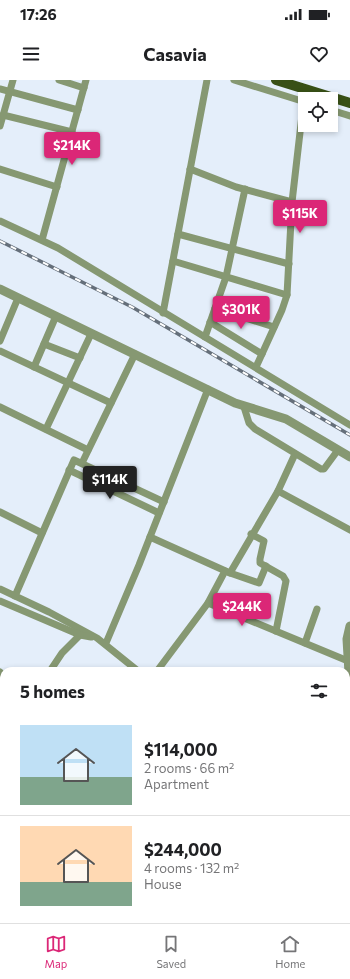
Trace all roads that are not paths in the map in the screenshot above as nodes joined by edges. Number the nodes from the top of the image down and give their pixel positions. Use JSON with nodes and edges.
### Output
{"nodes":[{"id":1,"x":13,"y":80,"type":"edge"},
{"id":2,"x":59,"y":80,"type":"edge"},
{"id":3,"x":86,"y":80,"type":"edge"},
{"id":4,"x":207,"y":80,"type":"edge"},
{"id":5,"x":234,"y":80,"type":"edge"},
{"id":6,"x":276,"y":80,"type":"edge"},
{"id":7,"x":84,"y":88,"type":"junction"},
{"id":8,"x":0,"y":89,"type":"edge"},
{"id":9,"x":305,"y":89,"type":"junction"},
{"id":10,"x":9,"y":92,"type":"junction"},
{"id":11,"x":305,"y":92,"type":"edge"},
{"id":12,"x":298,"y":100,"type":"edge"},
{"id":13,"x":350,"y":103,"type":"edge"},
{"id":14,"x":78,"y":110,"type":"junction"},
{"id":15,"x":338,"y":112,"type":"edge"},
{"id":16,"x":3,"y":115,"type":"junction"},
{"id":17,"x":350,"y":116,"type":"edge"},
{"id":18,"x":0,"y":126,"type":"edge"},
{"id":19,"x":72,"y":132,"type":"junction"},
{"id":20,"x":300,"y":132,"type":"edge"},
{"id":21,"x":0,"y":169,"type":"edge"},
{"id":22,"x":190,"y":169,"type":"junction"},
{"id":23,"x":57,"y":186,"type":"junction"},
{"id":24,"x":245,"y":189,"type":"junction"},
{"id":25,"x":292,"y":202,"type":"junction"},
{"id":26,"x":0,"y":221,"type":"edge"},
{"id":27,"x":178,"y":234,"type":"junction"},
{"id":28,"x":42,"y":240,"type":"junction"},
{"id":29,"x":233,"y":249,"type":"junction"},
{"id":30,"x":173,"y":260,"type":"junction"},
{"id":31,"x":289,"y":264,"type":"junction"},
{"id":32,"x":226,"y":277,"type":"junction"},
{"id":33,"x":0,"y":289,"type":"edge"},
{"id":34,"x":287,"y":295,"type":"junction"},
{"id":35,"x":18,"y":298,"type":"junction"},
{"id":36,"x":215,"y":308,"type":"junction"},
{"id":37,"x":163,"y":313,"type":"junction"},
{"id":38,"x":56,"y":316,"type":"junction"},
{"id":39,"x":210,"y":322,"type":"junction"},
{"id":40,"x":274,"y":327,"type":"junction"},
{"id":41,"x":92,"y":334,"type":"junction"},
{"id":42,"x":205,"y":337,"type":"junction"},
{"id":43,"x":0,"y":341,"type":"edge"},
{"id":44,"x":44,"y":344,"type":"junction"},
{"id":45,"x":0,"y":351,"type":"edge"},
{"id":46,"x":135,"y":354,"type":"junction"},
{"id":47,"x":262,"y":354,"type":"junction"},
{"id":48,"x":80,"y":358,"type":"junction"},
{"id":49,"x":34,"y":367,"type":"junction"},
{"id":50,"x":256,"y":367,"type":"junction"},
{"id":51,"x":68,"y":383,"type":"junction"},
{"id":52,"x":208,"y":389,"type":"junction"},
{"id":53,"x":111,"y":403,"type":"junction"},
{"id":54,"x":0,"y":407,"type":"edge"},
{"id":55,"x":244,"y":407,"type":"junction"},
{"id":56,"x":350,"y":425,"type":"edge"},
{"id":57,"x":46,"y":429,"type":"junction"},
{"id":58,"x":88,"y":450,"type":"junction"},
{"id":59,"x":338,"y":450,"type":"junction"},
{"id":60,"x":295,"y":454,"type":"junction"},
{"id":61,"x":350,"y":458,"type":"edge"},
{"id":62,"x":82,"y":463,"type":"junction"},
{"id":63,"x":69,"y":470,"type":"junction"},
{"id":64,"x":278,"y":491,"type":"junction"},
{"id":65,"x":164,"y":502,"type":"junction"},
{"id":66,"x":0,"y":512,"type":"edge"},
{"id":67,"x":159,"y":513,"type":"junction"},
{"id":68,"x":350,"y":530,"type":"edge"},
{"id":69,"x":42,"y":533,"type":"junction"},
{"id":70,"x":251,"y":534,"type":"junction"},
{"id":71,"x":150,"y":537,"type":"junction"},
{"id":72,"x":266,"y":566,"type":"junction"},
{"id":73,"x":227,"y":572,"type":"junction"},
{"id":74,"x":0,"y":589,"type":"edge"},
{"id":75,"x":15,"y":596,"type":"junction"},
{"id":76,"x":0,"y":601,"type":"edge"},
{"id":77,"x":208,"y":603,"type":"junction"},
{"id":78,"x":317,"y":609,"type":"dead end"},
{"id":79,"x":350,"y":626,"type":"edge"},
{"id":80,"x":276,"y":631,"type":"junction"},
{"id":81,"x":80,"y":635,"type":"junction"},
{"id":82,"x":97,"y":638,"type":"junction"},
{"id":83,"x":305,"y":643,"type":"junction"},
{"id":84,"x":106,"y":644,"type":"junction"},
{"id":85,"x":349,"y":661,"type":"edge"},
{"id":86,"x":52,"y":667,"type":"edge"},
{"id":87,"x":133,"y":667,"type":"edge"},
{"id":88,"x":160,"y":667,"type":"edge"}],
"edges":[{"from":1,"to":10,"type":"street"},
{"from":2,"to":7,"type":"street"},
{"from":3,"to":7,"type":"street"},
{"from":4,"to":22,"type":"street"},
{"from":5,"to":12,"type":"street"},
{"from":6,"to":9,"type":"main road"},
{"from":7,"to":14,"type":"street"},
{"from":8,"to":10,"type":"street"},
{"from":9,"to":11,"type":"street"},
{"from":9,"to":13,"type":"main road"},
{"from":10,"to":14,"type":"street"},
{"from":10,"to":16,"type":"street"},
{"from":14,"to":19,"type":"street"},
{"from":15,"to":17,"type":"street"},
{"from":16,"to":18,"type":"street"},
{"from":16,"to":19,"type":"street"},
{"from":19,"to":23,"type":"street"},
{"from":20,"to":25,"type":"street"},
{"from":21,"to":23,"type":"street"},
{"from":22,"to":24,"type":"street"},
{"from":22,"to":27,"type":"street"},
{"from":23,"to":28,"type":"street"},
{"from":24,"to":25,"type":"street"},
{"from":24,"to":29,"type":"street"},
{"from":25,"to":31,"type":"street"},
{"from":26,"to":28,"type":"street"},
{"from":27,"to":29,"type":"street"},
{"from":27,"to":30,"type":"street"},
{"from":28,"to":37,"type":"street"},
{"from":29,"to":31,"type":"street"},
{"from":29,"to":32,"type":"street"},
{"from":30,"to":32,"type":"street"},
{"from":30,"to":37,"type":"street"},
{"from":31,"to":34,"type":"street"},
{"from":32,"to":34,"type":"street"},
{"from":32,"to":36,"type":"street"},
{"from":33,"to":35,"type":"street"},
{"from":34,"to":40,"type":"street"},
{"from":35,"to":38,"type":"street"},
{"from":35,"to":43,"type":"street"},
{"from":36,"to":39,"type":"street"},
{"from":36,"to":40,"type":"street"},
{"from":37,"to":42,"type":"street"},
{"from":38,"to":41,"type":"street"},
{"from":38,"to":44,"type":"street"},
{"from":39,"to":42,"type":"street"},
{"from":39,"to":47,"type":"street"},
{"from":40,"to":47,"type":"street"},
{"from":41,"to":46,"type":"street"},
{"from":41,"to":48,"type":"street"},
{"from":42,"to":50,"type":"street"},
{"from":44,"to":48,"type":"street"},
{"from":44,"to":49,"type":"street"},
{"from":45,"to":49,"type":"street"},
{"from":46,"to":52,"type":"street"},
{"from":46,"to":53,"type":"street"},
{"from":47,"to":50,"type":"street"},
{"from":48,"to":51,"type":"street"},
{"from":49,"to":51,"type":"street"},
{"from":50,"to":56,"type":"street"},
{"from":51,"to":53,"type":"street"},
{"from":51,"to":57,"type":"street"},
{"from":52,"to":55,"type":"street"},
{"from":52,"to":65,"type":"street"},
{"from":53,"to":58,"type":"street"},
{"from":54,"to":57,"type":"street"},
{"from":55,"to":59,"type":"street"},
{"from":55,"to":60,"type":"street"},
{"from":57,"to":58,"type":"street"},
{"from":58,"to":62,"type":"street"},
{"from":59,"to":60,"type":"street"},
{"from":59,"to":61,"type":"street"},
{"from":60,"to":64,"type":"street"},
{"from":62,"to":63,"type":"street"},
{"from":62,"to":65,"type":"street"},
{"from":63,"to":67,"type":"street"},
{"from":63,"to":69,"type":"street"},
{"from":64,"to":68,"type":"street"},
{"from":64,"to":70,"type":"street"},
{"from":65,"to":67,"type":"street"},
{"from":66,"to":69,"type":"street"},
{"from":67,"to":71,"type":"street"},
{"from":69,"to":75,"type":"street"},
{"from":70,"to":72,"type":"street"},
{"from":70,"to":73,"type":"street"},
{"from":71,"to":73,"type":"street"},
{"from":71,"to":84,"type":"street"},
{"from":72,"to":73,"type":"street"},
{"from":72,"to":80,"type":"street"},
{"from":73,"to":77,"type":"street"},
{"from":74,"to":75,"type":"street"},
{"from":75,"to":82,"type":"street"},
{"from":76,"to":81,"type":"street"},
{"from":77,"to":80,"type":"street"},
{"from":77,"to":88,"type":"street"},
{"from":78,"to":83,"type":"street"},
{"from":79,"to":85,"type":"street"},
{"from":80,"to":83,"type":"street"},
{"from":81,"to":82,"type":"street"},
{"from":81,"to":86,"type":"street"},
{"from":82,"to":84,"type":"street"},
{"from":83,"to":85,"type":"street"},
{"from":84,"to":87,"type":"street"}]}
